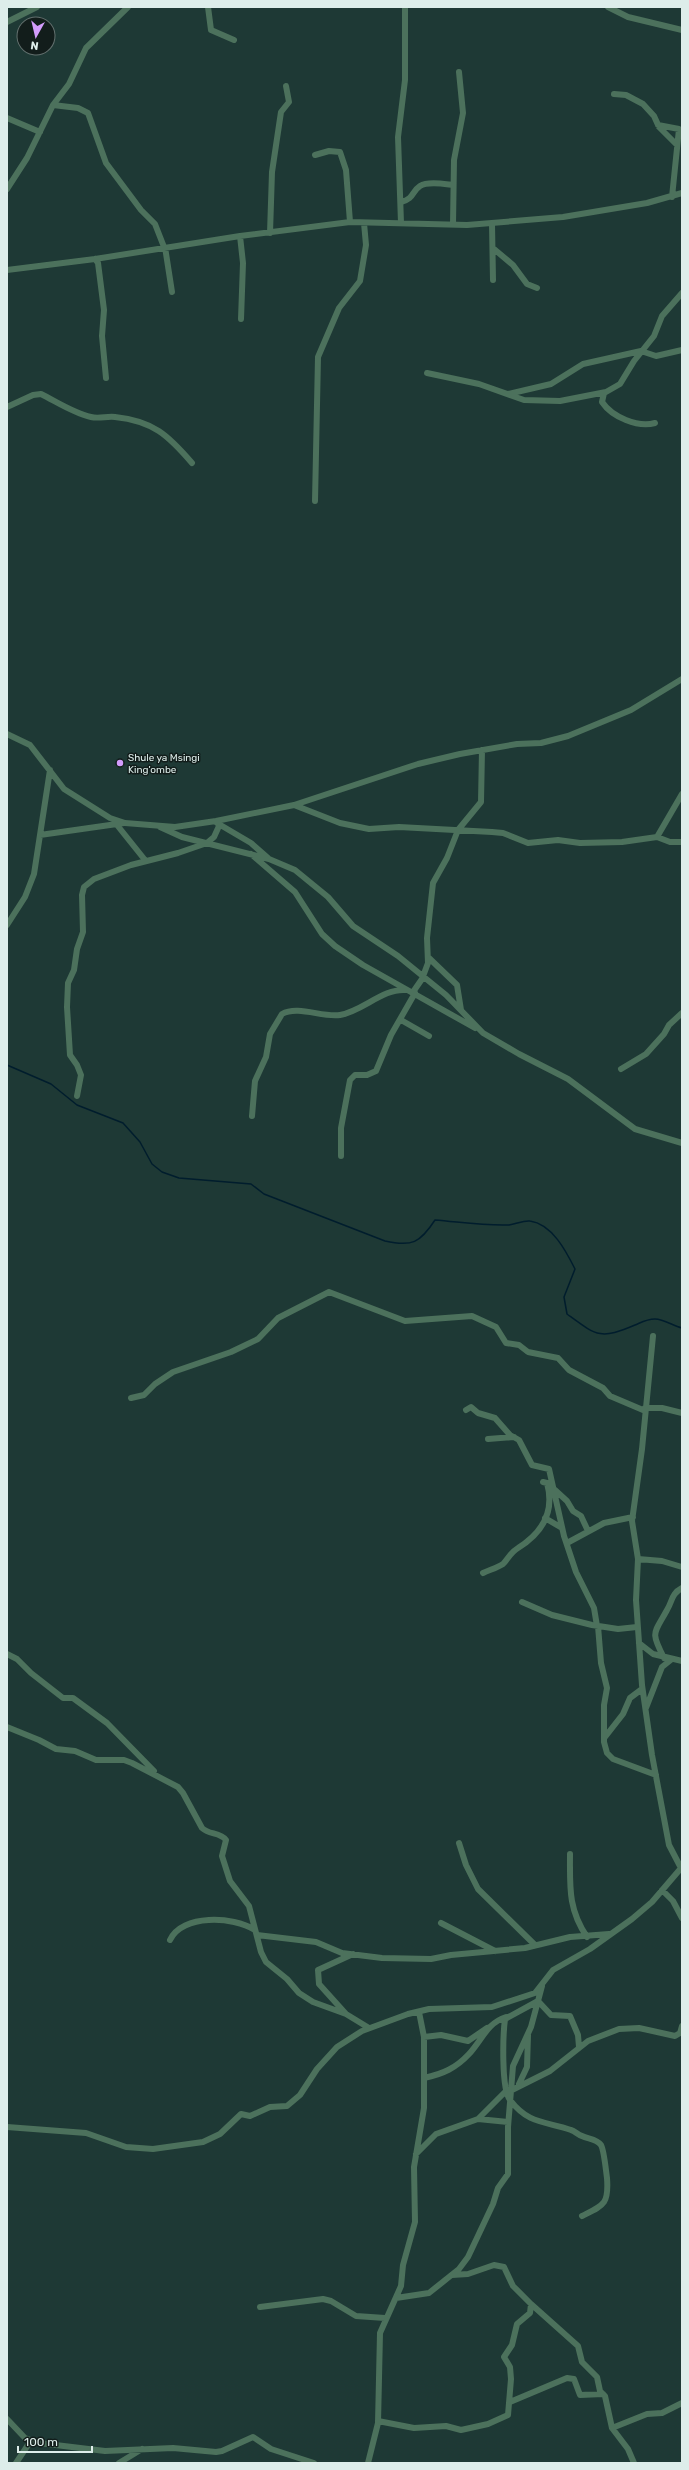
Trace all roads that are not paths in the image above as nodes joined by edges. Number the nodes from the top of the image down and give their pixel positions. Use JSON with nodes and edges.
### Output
{"nodes":[{"id":1,"x":37,"y":7,"type":"edge"},
{"id":2,"x":128,"y":7,"type":"edge"},
{"id":3,"x":208,"y":7,"type":"edge"},
{"id":4,"x":405,"y":7,"type":"edge"},
{"id":5,"x":608,"y":7,"type":"edge"},
{"id":6,"x":7,"y":22,"type":"edge"},
{"id":7,"x":682,"y":30,"type":"edge"},
{"id":8,"x":234,"y":40,"type":"dead end"},
{"id":9,"x":459,"y":72,"type":"dead end"},
{"id":10,"x":286,"y":86,"type":"dead end"},
{"id":11,"x":614,"y":94,"type":"dead end"},
{"id":12,"x":53,"y":105,"type":"junction"},
{"id":13,"x":7,"y":118,"type":"edge"},
{"id":14,"x":658,"y":125,"type":"junction"},
{"id":15,"x":40,"y":132,"type":"junction"},
{"id":16,"x":677,"y":144,"type":"junction"},
{"id":17,"x":315,"y":155,"type":"dead end"},
{"id":18,"x":452,"y":185,"type":"junction"},
{"id":19,"x":7,"y":189,"type":"edge"},
{"id":20,"x":682,"y":193,"type":"edge"},
{"id":21,"x":672,"y":197,"type":"junction"},
{"id":22,"x":401,"y":202,"type":"junction"},
{"id":23,"x":350,"y":222,"type":"junction"},
{"id":24,"x":364,"y":222,"type":"junction"},
{"id":25,"x":401,"y":223,"type":"junction"},
{"id":26,"x":453,"y":224,"type":"junction"},
{"id":27,"x":492,"y":224,"type":"junction"},
{"id":28,"x":270,"y":233,"type":"junction"},
{"id":29,"x":240,"y":236,"type":"junction"},
{"id":30,"x":164,"y":247,"type":"junction"},
{"id":31,"x":494,"y":248,"type":"junction"},
{"id":32,"x":95,"y":259,"type":"junction"},
{"id":33,"x":7,"y":270,"type":"edge"},
{"id":34,"x":493,"y":280,"type":"dead end"},
{"id":35,"x":537,"y":288,"type":"dead end"},
{"id":36,"x":172,"y":292,"type":"dead end"},
{"id":37,"x":682,"y":293,"type":"edge"},
{"id":38,"x":241,"y":319,"type":"dead end"},
{"id":39,"x":680,"y":350,"type":"edge"},
{"id":40,"x":641,"y":351,"type":"junction"},
{"id":41,"x":682,"y":357,"type":"edge"},
{"id":42,"x":427,"y":373,"type":"dead end"},
{"id":43,"x":106,"y":378,"type":"dead end"},
{"id":44,"x":604,"y":393,"type":"junction"},
{"id":45,"x":507,"y":394,"type":"junction"},
{"id":46,"x":7,"y":407,"type":"edge"},
{"id":47,"x":655,"y":423,"type":"dead end"},
{"id":48,"x":192,"y":462,"type":"dead end"},
{"id":49,"x":315,"y":501,"type":"dead end"},
{"id":50,"x":682,"y":679,"type":"edge"},
{"id":51,"x":7,"y":734,"type":"edge"},
{"id":52,"x":482,"y":750,"type":"junction"},
{"id":53,"x":50,"y":770,"type":"junction"},
{"id":54,"x":682,"y":794,"type":"edge"},
{"id":55,"x":294,"y":805,"type":"junction"},
{"id":56,"x":125,"y":823,"type":"junction"},
{"id":57,"x":218,"y":823,"type":"junction"},
{"id":58,"x":117,"y":825,"type":"junction"},
{"id":59,"x":158,"y":826,"type":"junction"},
{"id":60,"x":458,"y":830,"type":"junction"},
{"id":61,"x":40,"y":835,"type":"junction"},
{"id":62,"x":657,"y":838,"type":"junction"},
{"id":63,"x":682,"y":841,"type":"edge"},
{"id":64,"x":207,"y":843,"type":"junction"},
{"id":65,"x":251,"y":854,"type":"junction"},
{"id":66,"x":269,"y":859,"type":"junction"},
{"id":67,"x":145,"y":860,"type":"junction"},
{"id":68,"x":7,"y":925,"type":"edge"},
{"id":69,"x":429,"y":958,"type":"junction"},
{"id":70,"x":424,"y":975,"type":"junction"},
{"id":71,"x":412,"y":992,"type":"junction"},
{"id":72,"x":462,"y":1012,"type":"junction"},
{"id":73,"x":682,"y":1014,"type":"edge"},
{"id":74,"x":401,"y":1020,"type":"junction"},
{"id":75,"x":483,"y":1033,"type":"junction"},
{"id":76,"x":429,"y":1036,"type":"dead end"},
{"id":77,"x":621,"y":1069,"type":"dead end"},
{"id":78,"x":77,"y":1096,"type":"dead end"},
{"id":79,"x":252,"y":1116,"type":"dead end"},
{"id":80,"x":682,"y":1143,"type":"edge"},
{"id":81,"x":341,"y":1156,"type":"dead end"},
{"id":82,"x":653,"y":1336,"type":"dead end"},
{"id":83,"x":131,"y":1398,"type":"dead end"},
{"id":84,"x":644,"y":1409,"type":"junction"},
{"id":85,"x":466,"y":1410,"type":"dead end"},
{"id":86,"x":682,"y":1413,"type":"edge"},
{"id":87,"x":514,"y":1437,"type":"junction"},
{"id":88,"x":488,"y":1439,"type":"dead end"},
{"id":89,"x":543,"y":1482,"type":"dead end"},
{"id":90,"x":555,"y":1490,"type":"junction"},
{"id":91,"x":633,"y":1517,"type":"junction"},
{"id":92,"x":545,"y":1518,"type":"junction"},
{"id":93,"x":562,"y":1528,"type":"junction"},
{"id":94,"x":588,"y":1531,"type":"junction"},
{"id":95,"x":566,"y":1543,"type":"junction"},
{"id":96,"x":638,"y":1559,"type":"junction"},
{"id":97,"x":682,"y":1567,"type":"edge"},
{"id":98,"x":483,"y":1573,"type":"dead end"},
{"id":99,"x":682,"y":1588,"type":"edge"},
{"id":100,"x":522,"y":1602,"type":"dead end"},
{"id":101,"x":597,"y":1626,"type":"junction"},
{"id":102,"x":637,"y":1627,"type":"junction"},
{"id":103,"x":639,"y":1643,"type":"junction"},
{"id":104,"x":7,"y":1654,"type":"edge"},
{"id":105,"x":664,"y":1658,"type":"junction"},
{"id":106,"x":672,"y":1659,"type":"junction"},
{"id":107,"x":682,"y":1661,"type":"edge"},
{"id":108,"x":642,"y":1689,"type":"junction"},
{"id":109,"x":646,"y":1710,"type":"junction"},
{"id":110,"x":7,"y":1727,"type":"edge"},
{"id":111,"x":604,"y":1738,"type":"junction"},
{"id":112,"x":656,"y":1775,"type":"junction"},
{"id":113,"x":162,"y":1778,"type":"junction"},
{"id":114,"x":459,"y":1843,"type":"dead end"},
{"id":115,"x":570,"y":1854,"type":"dead end"},
{"id":116,"x":682,"y":1867,"type":"edge"},
{"id":117,"x":662,"y":1890,"type":"junction"},
{"id":118,"x":682,"y":1918,"type":"edge"},
{"id":119,"x":441,"y":1923,"type":"dead end"},
{"id":120,"x":256,"y":1932,"type":"junction"},
{"id":121,"x":612,"y":1934,"type":"junction"},
{"id":122,"x":587,"y":1937,"type":"junction"},
{"id":123,"x":170,"y":1940,"type":"dead end"},
{"id":124,"x":535,"y":1945,"type":"junction"},
{"id":125,"x":495,"y":1951,"type":"junction"},
{"id":126,"x":353,"y":1954,"type":"junction"},
{"id":127,"x":542,"y":1986,"type":"junction"},
{"id":128,"x":538,"y":2001,"type":"junction"},
{"id":129,"x":419,"y":2012,"type":"junction"},
{"id":130,"x":346,"y":2014,"type":"junction"},
{"id":131,"x":506,"y":2017,"type":"junction"},
{"id":132,"x":682,"y":2026,"type":"edge"},
{"id":133,"x":369,"y":2028,"type":"junction"},
{"id":134,"x":488,"y":2028,"type":"junction"},
{"id":135,"x":528,"y":2034,"type":"junction"},
{"id":136,"x":424,"y":2037,"type":"junction"},
{"id":137,"x":578,"y":2047,"type":"junction"},
{"id":138,"x":424,"y":2078,"type":"junction"},
{"id":139,"x":518,"y":2086,"type":"junction"},
{"id":140,"x":509,"y":2090,"type":"junction"},
{"id":141,"x":510,"y":2100,"type":"junction"},
{"id":142,"x":478,"y":2119,"type":"junction"},
{"id":143,"x":508,"y":2122,"type":"junction"},
{"id":144,"x":7,"y":2127,"type":"edge"},
{"id":145,"x":415,"y":2155,"type":"junction"},
{"id":146,"x":582,"y":2216,"type":"dead end"},
{"id":147,"x":452,"y":2275,"type":"junction"},
{"id":148,"x":396,"y":2298,"type":"junction"},
{"id":149,"x":531,"y":2304,"type":"junction"},
{"id":150,"x":260,"y":2307,"type":"dead end"},
{"id":151,"x":385,"y":2318,"type":"junction"},
{"id":152,"x":603,"y":2394,"type":"junction"},
{"id":153,"x":510,"y":2402,"type":"junction"},
{"id":154,"x":682,"y":2403,"type":"edge"},
{"id":155,"x":7,"y":2419,"type":"edge"},
{"id":156,"x":378,"y":2421,"type":"junction"},
{"id":157,"x":612,"y":2428,"type":"junction"},
{"id":158,"x":30,"y":2442,"type":"junction"},
{"id":159,"x":143,"y":2449,"type":"junction"},
{"id":160,"x":16,"y":2463,"type":"edge"},
{"id":161,"x":119,"y":2463,"type":"edge"},
{"id":162,"x":314,"y":2463,"type":"edge"},
{"id":163,"x":368,"y":2463,"type":"edge"},
{"id":164,"x":634,"y":2463,"type":"edge"}],
"edges":[{"from":1,"to":6,"type":"street"},
{"from":2,"to":12,"type":"street"},
{"from":3,"to":8,"type":"street"},
{"from":4,"to":22,"type":"street"},
{"from":5,"to":7,"type":"street"},
{"from":9,"to":18,"type":"street"},
{"from":10,"to":28,"type":"street"},
{"from":11,"to":14,"type":"street"},
{"from":12,"to":15,"type":"street"},
{"from":12,"to":30,"type":"street"},
{"from":13,"to":15,"type":"street"},
{"from":14,"to":16,"type":"street"},
{"from":14,"to":16,"type":"street"},
{"from":15,"to":19,"type":"street"},
{"from":16,"to":21,"type":"street"},
{"from":17,"to":23,"type":"street"},
{"from":18,"to":22,"type":"street"},
{"from":18,"to":26,"type":"street"},
{"from":20,"to":21,"type":"street"},
{"from":21,"to":27,"type":"street"},
{"from":22,"to":25,"type":"street"},
{"from":23,"to":24,"type":"street"},
{"from":23,"to":28,"type":"street"},
{"from":24,"to":25,"type":"street"},
{"from":24,"to":49,"type":"street"},
{"from":25,"to":26,"type":"street"},
{"from":26,"to":27,"type":"street"},
{"from":27,"to":31,"type":"street"},
{"from":28,"to":29,"type":"street"},
{"from":29,"to":30,"type":"street"},
{"from":29,"to":38,"type":"street"},
{"from":30,"to":32,"type":"street"},
{"from":30,"to":36,"type":"street"},
{"from":31,"to":34,"type":"street"},
{"from":31,"to":35,"type":"street"},
{"from":32,"to":33,"type":"street"},
{"from":32,"to":43,"type":"street"},
{"from":37,"to":40,"type":"street"},
{"from":39,"to":40,"type":"street"},
{"from":39,"to":41,"type":"street"},
{"from":40,"to":44,"type":"street"},
{"from":40,"to":45,"type":"street"},
{"from":42,"to":45,"type":"street"},
{"from":44,"to":45,"type":"street"},
{"from":44,"to":47,"type":"street"},
{"from":46,"to":48,"type":"street"},
{"from":50,"to":52,"type":"street"},
{"from":51,"to":53,"type":"street"},
{"from":52,"to":55,"type":"street"},
{"from":52,"to":60,"type":"street"},
{"from":53,"to":56,"type":"street"},
{"from":53,"to":61,"type":"street"},
{"from":54,"to":62,"type":"street"},
{"from":55,"to":57,"type":"street"},
{"from":55,"to":60,"type":"street"},
{"from":56,"to":58,"type":"street"},
{"from":56,"to":59,"type":"street"},
{"from":57,"to":59,"type":"street"},
{"from":57,"to":64,"type":"street"},
{"from":57,"to":66,"type":"street"},
{"from":58,"to":61,"type":"street"},
{"from":58,"to":67,"type":"street"},
{"from":59,"to":64,"type":"street"},
{"from":60,"to":62,"type":"street"},
{"from":60,"to":69,"type":"street"},
{"from":61,"to":68,"type":"street"},
{"from":62,"to":63,"type":"street"},
{"from":64,"to":65,"type":"street"},
{"from":64,"to":67,"type":"street"},
{"from":65,"to":66,"type":"street"},
{"from":65,"to":71,"type":"street"},
{"from":66,"to":70,"type":"street"},
{"from":67,"to":78,"type":"street"},
{"from":69,"to":70,"type":"street"},
{"from":69,"to":72,"type":"street"},
{"from":70,"to":71,"type":"street"},
{"from":70,"to":72,"type":"street"},
{"from":71,"to":74,"type":"street"},
{"from":71,"to":75,"type":"street"},
{"from":71,"to":79,"type":"street"},
{"from":72,"to":75,"type":"street"},
{"from":73,"to":77,"type":"street"},
{"from":74,"to":76,"type":"street"},
{"from":74,"to":81,"type":"street"},
{"from":75,"to":80,"type":"street"},
{"from":82,"to":84,"type":"street"},
{"from":83,"to":84,"type":"street"},
{"from":84,"to":86,"type":"street"},
{"from":84,"to":91,"type":"street"},
{"from":85,"to":87,"type":"street"},
{"from":87,"to":88,"type":"street"},
{"from":87,"to":90,"type":"street"},
{"from":89,"to":92,"type":"street"},
{"from":90,"to":93,"type":"street"},
{"from":90,"to":94,"type":"street"},
{"from":91,"to":94,"type":"street"},
{"from":91,"to":96,"type":"street"},
{"from":92,"to":93,"type":"street"},
{"from":92,"to":98,"type":"street"},
{"from":93,"to":95,"type":"street"},
{"from":94,"to":95,"type":"street"},
{"from":95,"to":101,"type":"street"},
{"from":96,"to":97,"type":"street"},
{"from":96,"to":102,"type":"street"},
{"from":99,"to":105,"type":"street"},
{"from":100,"to":101,"type":"street"},
{"from":101,"to":102,"type":"street"},
{"from":101,"to":111,"type":"street"},
{"from":102,"to":103,"type":"street"},
{"from":103,"to":105,"type":"street"},
{"from":103,"to":108,"type":"street"},
{"from":104,"to":113,"type":"street"},
{"from":105,"to":106,"type":"street"},
{"from":106,"to":107,"type":"street"},
{"from":106,"to":109,"type":"street"},
{"from":108,"to":109,"type":"street"},
{"from":108,"to":111,"type":"street"},
{"from":109,"to":112,"type":"street"},
{"from":110,"to":113,"type":"street"},
{"from":111,"to":112,"type":"street"},
{"from":112,"to":116,"type":"street"},
{"from":113,"to":120,"type":"street"},
{"from":114,"to":124,"type":"street"},
{"from":115,"to":122,"type":"street"},
{"from":116,"to":117,"type":"street"},
{"from":117,"to":118,"type":"street"},
{"from":117,"to":121,"type":"street"},
{"from":119,"to":125,"type":"street"},
{"from":120,"to":123,"type":"street"},
{"from":120,"to":126,"type":"street"},
{"from":120,"to":130,"type":"street"},
{"from":121,"to":122,"type":"street"},
{"from":121,"to":127,"type":"street"},
{"from":122,"to":124,"type":"street"},
{"from":124,"to":125,"type":"street"},
{"from":125,"to":126,"type":"street"},
{"from":126,"to":130,"type":"street"},
{"from":127,"to":128,"type":"street"},
{"from":127,"to":129,"type":"street"},
{"from":128,"to":131,"type":"street"},
{"from":128,"to":135,"type":"street"},
{"from":128,"to":137,"type":"street"},
{"from":129,"to":133,"type":"street"},
{"from":129,"to":136,"type":"street"},
{"from":130,"to":133,"type":"street"},
{"from":131,"to":134,"type":"street"},
{"from":131,"to":140,"type":"street"},
{"from":132,"to":137,"type":"street"},
{"from":133,"to":144,"type":"street"},
{"from":134,"to":136,"type":"street"},
{"from":134,"to":138,"type":"street"},
{"from":135,"to":139,"type":"street"},
{"from":135,"to":140,"type":"street"},
{"from":136,"to":138,"type":"street"},
{"from":137,"to":139,"type":"street"},
{"from":138,"to":145,"type":"street"},
{"from":139,"to":140,"type":"street"},
{"from":140,"to":141,"type":"street"},
{"from":140,"to":142,"type":"street"},
{"from":141,"to":143,"type":"street"},
{"from":141,"to":146,"type":"street"},
{"from":142,"to":143,"type":"street"},
{"from":142,"to":145,"type":"street"},
{"from":143,"to":147,"type":"street"},
{"from":145,"to":148,"type":"street"},
{"from":147,"to":148,"type":"street"},
{"from":147,"to":149,"type":"street"},
{"from":148,"to":151,"type":"street"},
{"from":149,"to":152,"type":"street"},
{"from":149,"to":153,"type":"street"},
{"from":150,"to":151,"type":"street"},
{"from":151,"to":156,"type":"street"},
{"from":152,"to":153,"type":"street"},
{"from":152,"to":157,"type":"street"},
{"from":153,"to":156,"type":"street"},
{"from":154,"to":157,"type":"street"},
{"from":155,"to":158,"type":"street"},
{"from":156,"to":163,"type":"street"},
{"from":157,"to":164,"type":"street"},
{"from":158,"to":159,"type":"street"},
{"from":158,"to":160,"type":"street"},
{"from":159,"to":161,"type":"street"},
{"from":159,"to":162,"type":"street"}]}
